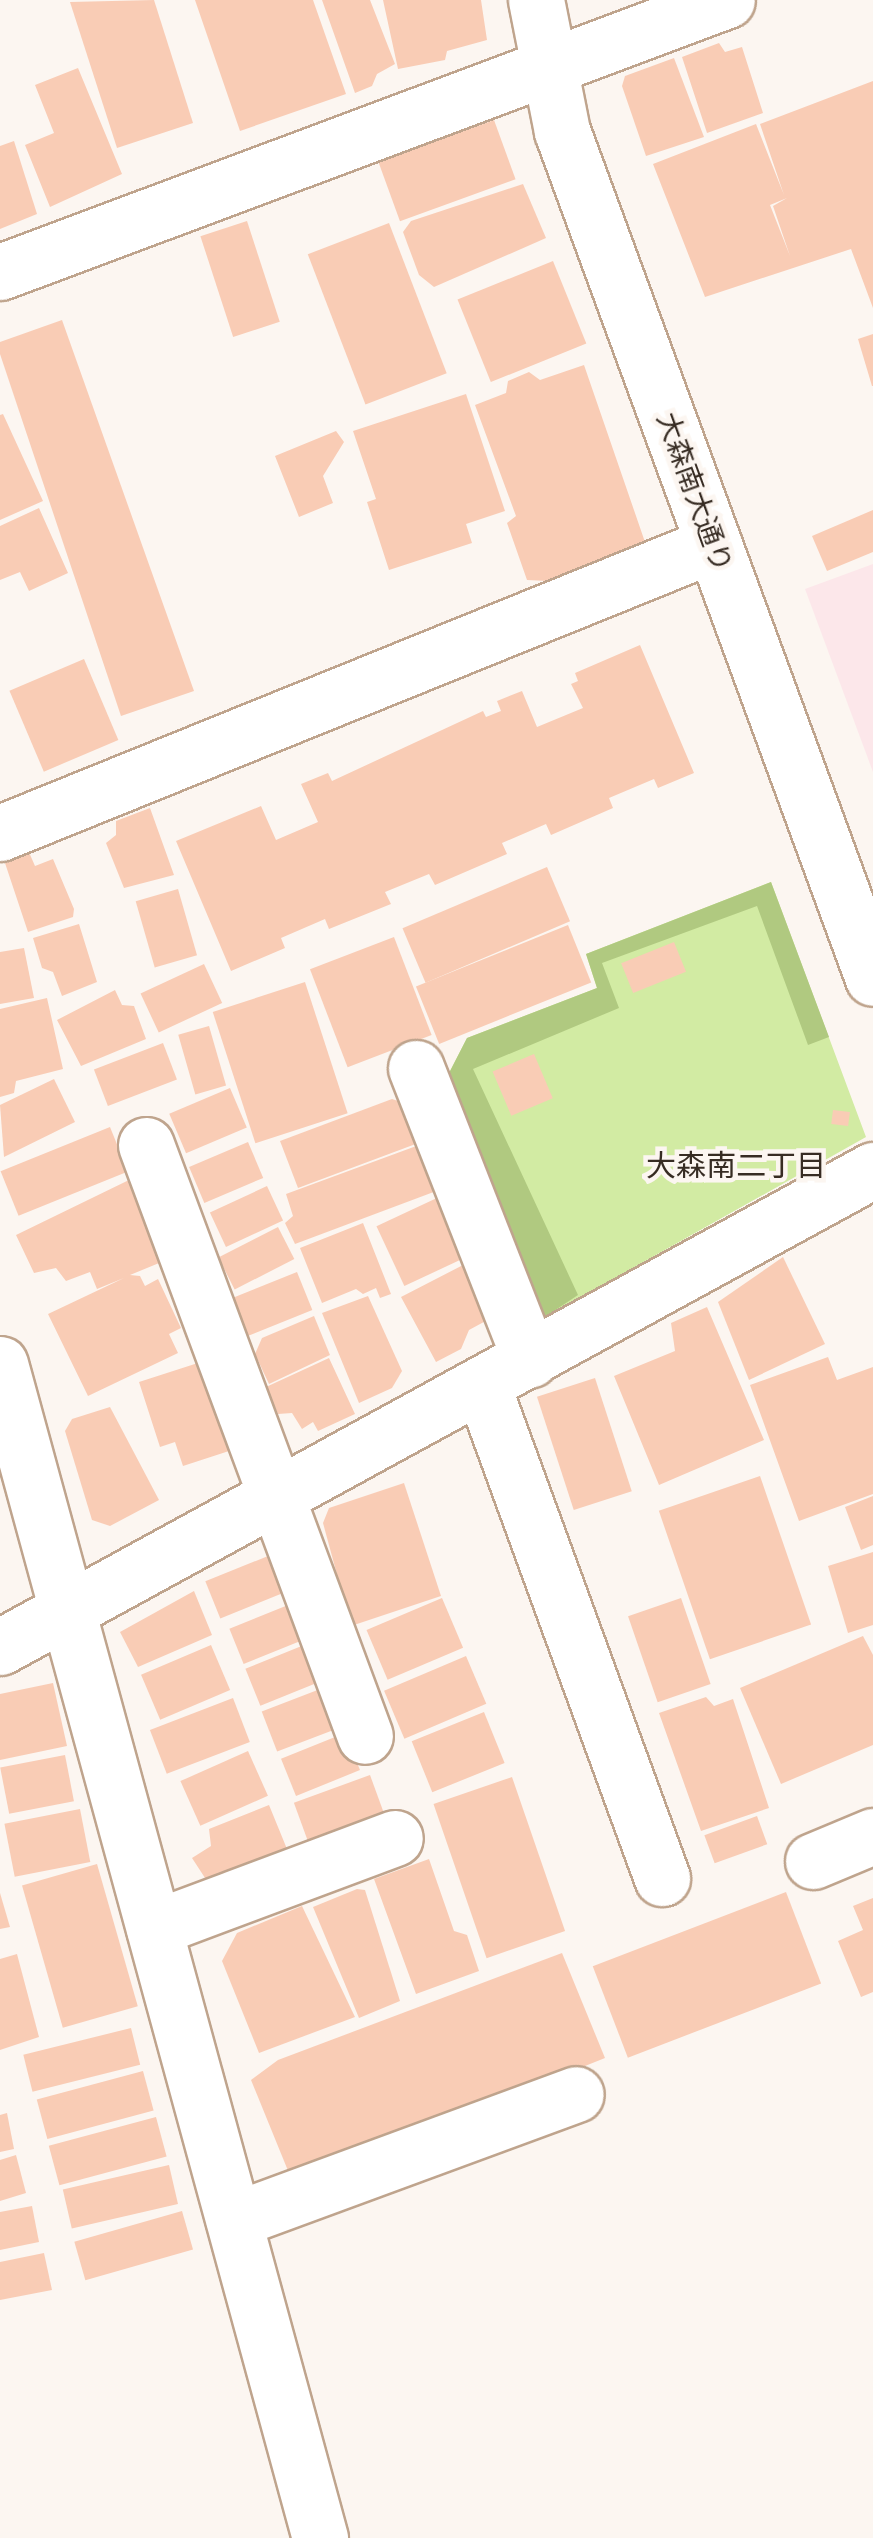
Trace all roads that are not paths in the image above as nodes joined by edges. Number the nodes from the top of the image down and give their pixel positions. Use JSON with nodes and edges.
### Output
{"nodes":[{"id":1,"x":536,"y":0,"type":"edge"},
{"id":2,"x":727,"y":0,"type":"edge"},
{"id":3,"x":547,"y":68,"type":"junction"},
{"id":4,"x":0,"y":272,"type":"edge"},
{"id":5,"x":714,"y":544,"type":"junction"},
{"id":6,"x":0,"y":833,"type":"edge"},
{"id":7,"x":873,"y":978,"type":"edge"},
{"id":8,"x":416,"y":1068,"type":"dead end"},
{"id":9,"x":146,"y":1145,"type":"dead end"},
{"id":10,"x":873,"y":1170,"type":"edge"},
{"id":11,"x":530,"y":1359,"type":"junction"},
{"id":12,"x":0,"y":1364,"type":"edge"},
{"id":13,"x":482,"y":1385,"type":"junction"},
{"id":14,"x":280,"y":1496,"type":"junction"},
{"id":15,"x":68,"y":1610,"type":"junction"},
{"id":16,"x":0,"y":1647,"type":"edge"},
{"id":17,"x":364,"y":1736,"type":"dead end"},
{"id":18,"x":873,"y":1836,"type":"edge"},
{"id":19,"x":394,"y":1838,"type":"dead end"},
{"id":20,"x":813,"y":1860,"type":"dead end"},
{"id":21,"x":662,"y":1878,"type":"dead end"},
{"id":22,"x":154,"y":1928,"type":"junction"},
{"id":23,"x":576,"y":2094,"type":"dead end"},
{"id":24,"x":234,"y":2220,"type":"junction"},
{"id":25,"x":320,"y":2538,"type":"edge"}],
"edges":[{"from":1,"to":3,"type":"street","name":"大森南大通り"},
{"from":2,"to":3,"type":"street"},
{"from":3,"to":4,"type":"street"},
{"from":3,"to":5,"type":"street","name":"大森南大通り"},
{"from":5,"to":6,"type":"street"},
{"from":5,"to":7,"type":"street","name":"大森南大通り"},
{"from":8,"to":11,"type":"street"},
{"from":9,"to":14,"type":"street"},
{"from":10,"to":11,"type":"street"},
{"from":11,"to":13,"type":"street"},
{"from":12,"to":15,"type":"street"},
{"from":13,"to":14,"type":"street"},
{"from":13,"to":21,"type":"street"},
{"from":14,"to":15,"type":"street"},
{"from":14,"to":17,"type":"street"},
{"from":15,"to":16,"type":"street"},
{"from":15,"to":22,"type":"street"},
{"from":18,"to":20,"type":"street"},
{"from":19,"to":22,"type":"street"},
{"from":22,"to":24,"type":"street"},
{"from":23,"to":24,"type":"street"},
{"from":24,"to":25,"type":"street"}]}
